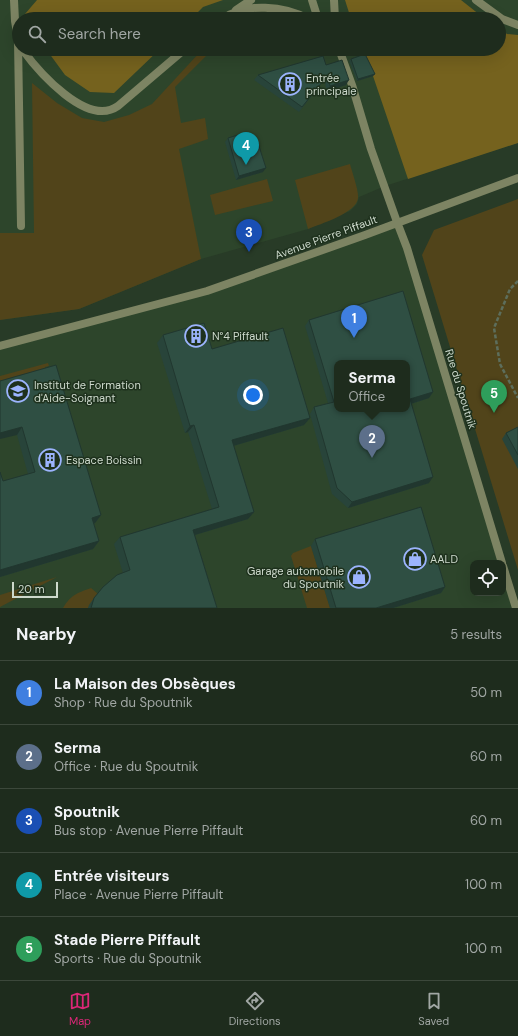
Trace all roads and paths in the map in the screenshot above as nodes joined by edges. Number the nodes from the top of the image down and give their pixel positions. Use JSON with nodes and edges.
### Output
{"nodes":[{"id":1,"x":14,"y":0,"type":"edge"},
{"id":2,"x":251,"y":0,"type":"edge"},
{"id":3,"x":312,"y":0,"type":"edge"},
{"id":4,"x":334,"y":0,"type":"edge"},
{"id":5,"x":476,"y":0,"type":"edge"},
{"id":6,"x":15,"y":12,"type":"edge"},
{"id":7,"x":233,"y":12,"type":"edge"},
{"id":8,"x":239,"y":12,"type":"edge"},
{"id":9,"x":292,"y":12,"type":"edge"},
{"id":10,"x":316,"y":12,"type":"edge"},
{"id":11,"x":335,"y":12,"type":"edge"},
{"id":12,"x":492,"y":12,"type":"edge"},
{"id":13,"x":506,"y":20,"type":"edge"},
{"id":14,"x":518,"y":25,"type":"edge"},
{"id":15,"x":18,"y":56,"type":"edge"},
{"id":16,"x":28,"y":56,"type":"edge"},
{"id":17,"x":176,"y":56,"type":"edge"},
{"id":18,"x":342,"y":56,"type":"edge"},
{"id":19,"x":518,"y":178,"type":"edge"},
{"id":20,"x":397,"y":222,"type":"junction"},
{"id":21,"x":20,"y":226,"type":"dead end"},
{"id":22,"x":518,"y":280,"type":"edge"},
{"id":23,"x":0,"y":346,"type":"edge"},
{"id":24,"x":518,"y":398,"type":"edge"},
{"id":25,"x":501,"y":560,"type":"edge"},
{"id":26,"x":506,"y":576,"type":"edge"},
{"id":27,"x":516,"y":608,"type":"edge"}],
"edges":[{"from":1,"to":6,"type":"street"},
{"from":2,"to":7,"type":"street"},
{"from":3,"to":10,"type":"street"},
{"from":4,"to":11,"type":"street"},
{"from":5,"to":12,"type":"street"},
{"from":8,"to":9,"type":"street"},
{"from":13,"to":14,"type":"street"},
{"from":15,"to":21,"type":"street"},
{"from":16,"to":17,"type":"street"},
{"from":18,"to":20,"type":"street","name":"Rue du Spoutnik"},
{"from":19,"to":20,"type":"street","name":"Avenue Pierre Piffault"},
{"from":20,"to":23,"type":"street","name":"Avenue Pierre Piffault"},
{"from":20,"to":25,"type":"street","name":"Rue du Spoutnik"},
{"from":22,"to":24,"type":"path"},
{"from":26,"to":27,"type":"street"}]}
